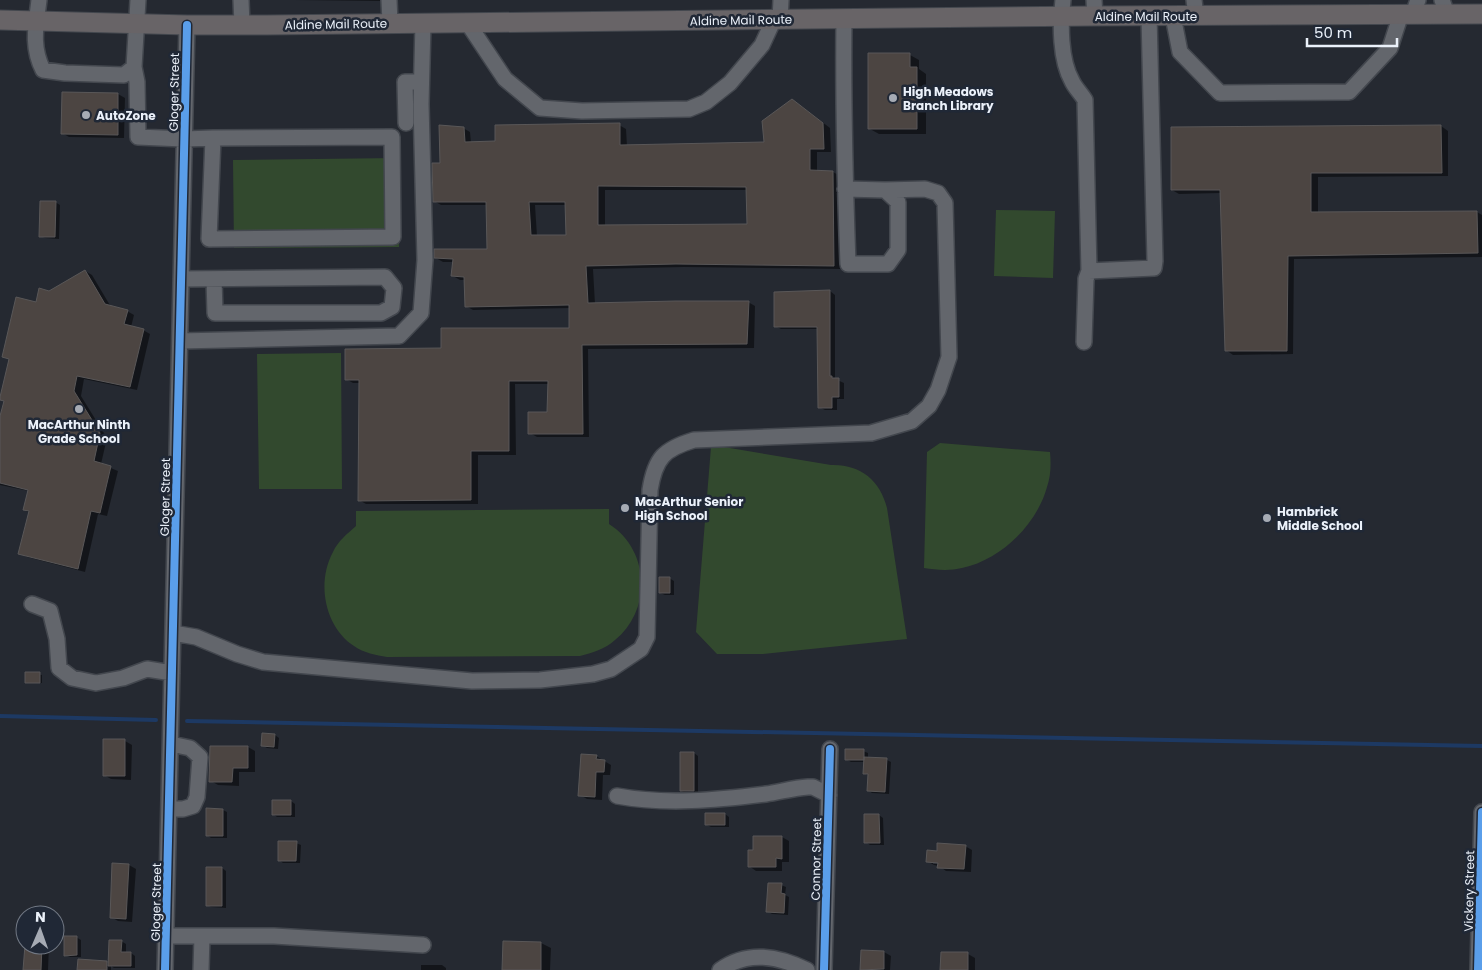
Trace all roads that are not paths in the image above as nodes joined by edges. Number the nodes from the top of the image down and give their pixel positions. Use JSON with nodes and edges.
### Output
{"nodes":[{"id":1,"x":39,"y":0,"type":"edge"},
{"id":2,"x":138,"y":0,"type":"edge"},
{"id":3,"x":241,"y":0,"type":"edge"},
{"id":4,"x":389,"y":0,"type":"edge"},
{"id":5,"x":781,"y":0,"type":"edge"},
{"id":6,"x":1445,"y":7,"type":"edge"},
{"id":7,"x":1062,"y":8,"type":"edge"},
{"id":8,"x":1095,"y":8,"type":"edge"},
{"id":9,"x":1195,"y":8,"type":"edge"},
{"id":10,"x":1410,"y":9,"type":"edge"},
{"id":11,"x":1482,"y":14,"type":"edge"},
{"id":12,"x":1149,"y":16,"type":"junction"},
{"id":13,"x":1173,"y":16,"type":"junction"},
{"id":14,"x":844,"y":18,"type":"junction"},
{"id":15,"x":777,"y":19,"type":"junction"},
{"id":16,"x":0,"y":20,"type":"edge"},
{"id":17,"x":37,"y":22,"type":"junction"},
{"id":18,"x":467,"y":22,"type":"junction"},
{"id":19,"x":390,"y":23,"type":"junction"},
{"id":20,"x":423,"y":23,"type":"junction"},
{"id":21,"x":136,"y":24,"type":"junction"},
{"id":22,"x":187,"y":25,"type":"junction"},
{"id":23,"x":242,"y":25,"type":"junction"},
{"id":24,"x":134,"y":67,"type":"junction"},
{"id":25,"x":421,"y":82,"type":"junction"},
{"id":26,"x":421,"y":121,"type":"junction"},
{"id":27,"x":406,"y":123,"type":"junction"},
{"id":28,"x":392,"y":137,"type":"junction"},
{"id":29,"x":213,"y":138,"type":"junction"},
{"id":30,"x":184,"y":139,"type":"junction"},
{"id":31,"x":845,"y":189,"type":"junction"},
{"id":32,"x":885,"y":190,"type":"junction"},
{"id":33,"x":1089,"y":271,"type":"junction"},
{"id":34,"x":181,"y":278,"type":"junction"},
{"id":35,"x":214,"y":279,"type":"junction"},
{"id":36,"x":180,"y":341,"type":"junction"},
{"id":37,"x":1084,"y":342,"type":"dead end"},
{"id":38,"x":32,"y":604,"type":"dead end"},
{"id":39,"x":173,"y":634,"type":"junction"},
{"id":40,"x":172,"y":673,"type":"junction"},
{"id":41,"x":171,"y":744,"type":"junction"},
{"id":42,"x":830,"y":749,"type":"dead end"},
{"id":43,"x":829,"y":795,"type":"junction"},
{"id":44,"x":617,"y":796,"type":"dead end"},
{"id":45,"x":169,"y":809,"type":"junction"},
{"id":46,"x":1482,"y":812,"type":"edge"},
{"id":47,"x":166,"y":936,"type":"junction"},
{"id":48,"x":202,"y":936,"type":"junction"},
{"id":49,"x":423,"y":945,"type":"dead end"},
{"id":50,"x":165,"y":970,"type":"edge"},
{"id":51,"x":201,"y":970,"type":"edge"},
{"id":52,"x":720,"y":970,"type":"edge"},
{"id":53,"x":807,"y":970,"type":"edge"},
{"id":54,"x":824,"y":970,"type":"edge"},
{"id":55,"x":1478,"y":970,"type":"edge"}],
"edges":[{"from":1,"to":17,"type":"street"},
{"from":2,"to":21,"type":"street"},
{"from":3,"to":23,"type":"street"},
{"from":4,"to":19,"type":"street"},
{"from":5,"to":15,"type":"street"},
{"from":6,"to":10,"type":"main road","name":"Aldine Mail Route"},
{"from":6,"to":11,"type":"main road","name":"Aldine Mail Route"},
{"from":7,"to":8,"type":"main road","name":"Aldine Mail Route"},
{"from":7,"to":14,"type":"main road","name":"Aldine Mail Route"},
{"from":7,"to":33,"type":"street"},
{"from":8,"to":12,"type":"main road","name":"Aldine Mail Route"},
{"from":9,"to":10,"type":"main road","name":"Aldine Mail Route"},
{"from":9,"to":13,"type":"main road","name":"Aldine Mail Route"},
{"from":10,"to":13,"type":"street"},
{"from":12,"to":13,"type":"main road","name":"Aldine Mail Route"},
{"from":12,"to":33,"type":"street"},
{"from":14,"to":15,"type":"main road","name":"Aldine Mail Route"},
{"from":14,"to":31,"type":"street"},
{"from":15,"to":18,"type":"main road","name":"Aldine Mail Route"},
{"from":15,"to":18,"type":"street"},
{"from":16,"to":17,"type":"main road","name":"Aldine Mail Route"},
{"from":17,"to":21,"type":"main road","name":"Aldine Mail Route"},
{"from":17,"to":24,"type":"street"},
{"from":18,"to":20,"type":"main road","name":"Aldine Mail Route"},
{"from":19,"to":20,"type":"main road","name":"Aldine Mail Route"},
{"from":19,"to":23,"type":"main road","name":"Aldine Mail Route"},
{"from":20,"to":25,"type":"street"},
{"from":21,"to":22,"type":"main road","name":"Aldine Mail Route"},
{"from":21,"to":24,"type":"street"},
{"from":22,"to":23,"type":"main road","name":"Aldine Mail Route"},
{"from":22,"to":30,"type":"street","name":"Gloger Street"},
{"from":24,"to":30,"type":"street"},
{"from":25,"to":26,"type":"street"},
{"from":25,"to":27,"type":"street"},
{"from":26,"to":27,"type":"street"},
{"from":26,"to":36,"type":"street"},
{"from":27,"to":28,"type":"street"},
{"from":28,"to":29,"type":"street"},
{"from":28,"to":29,"type":"street"},
{"from":29,"to":30,"type":"street"},
{"from":30,"to":34,"type":"street","name":"Gloger Street"},
{"from":31,"to":32,"type":"street"},
{"from":31,"to":32,"type":"street"},
{"from":32,"to":39,"type":"street"},
{"from":33,"to":37,"type":"street"},
{"from":34,"to":35,"type":"street"},
{"from":34,"to":36,"type":"street","name":"Gloger Street"},
{"from":35,"to":35,"type":"street"},
{"from":36,"to":39,"type":"street","name":"Gloger Street"},
{"from":38,"to":40,"type":"street"},
{"from":39,"to":40,"type":"street","name":"Gloger Street"},
{"from":40,"to":41,"type":"street","name":"Gloger Street"},
{"from":41,"to":45,"type":"street","name":"Gloger Street"},
{"from":41,"to":45,"type":"street"},
{"from":42,"to":43,"type":"street","name":"Connor Street"},
{"from":43,"to":44,"type":"street"},
{"from":43,"to":54,"type":"street","name":"Connor Street"},
{"from":45,"to":47,"type":"street","name":"Gloger Street"},
{"from":46,"to":55,"type":"street","name":"Vickery Street"},
{"from":47,"to":48,"type":"street"},
{"from":47,"to":50,"type":"street","name":"Gloger Street"},
{"from":48,"to":49,"type":"street"},
{"from":48,"to":51,"type":"street"},
{"from":52,"to":53,"type":"street"}]}
